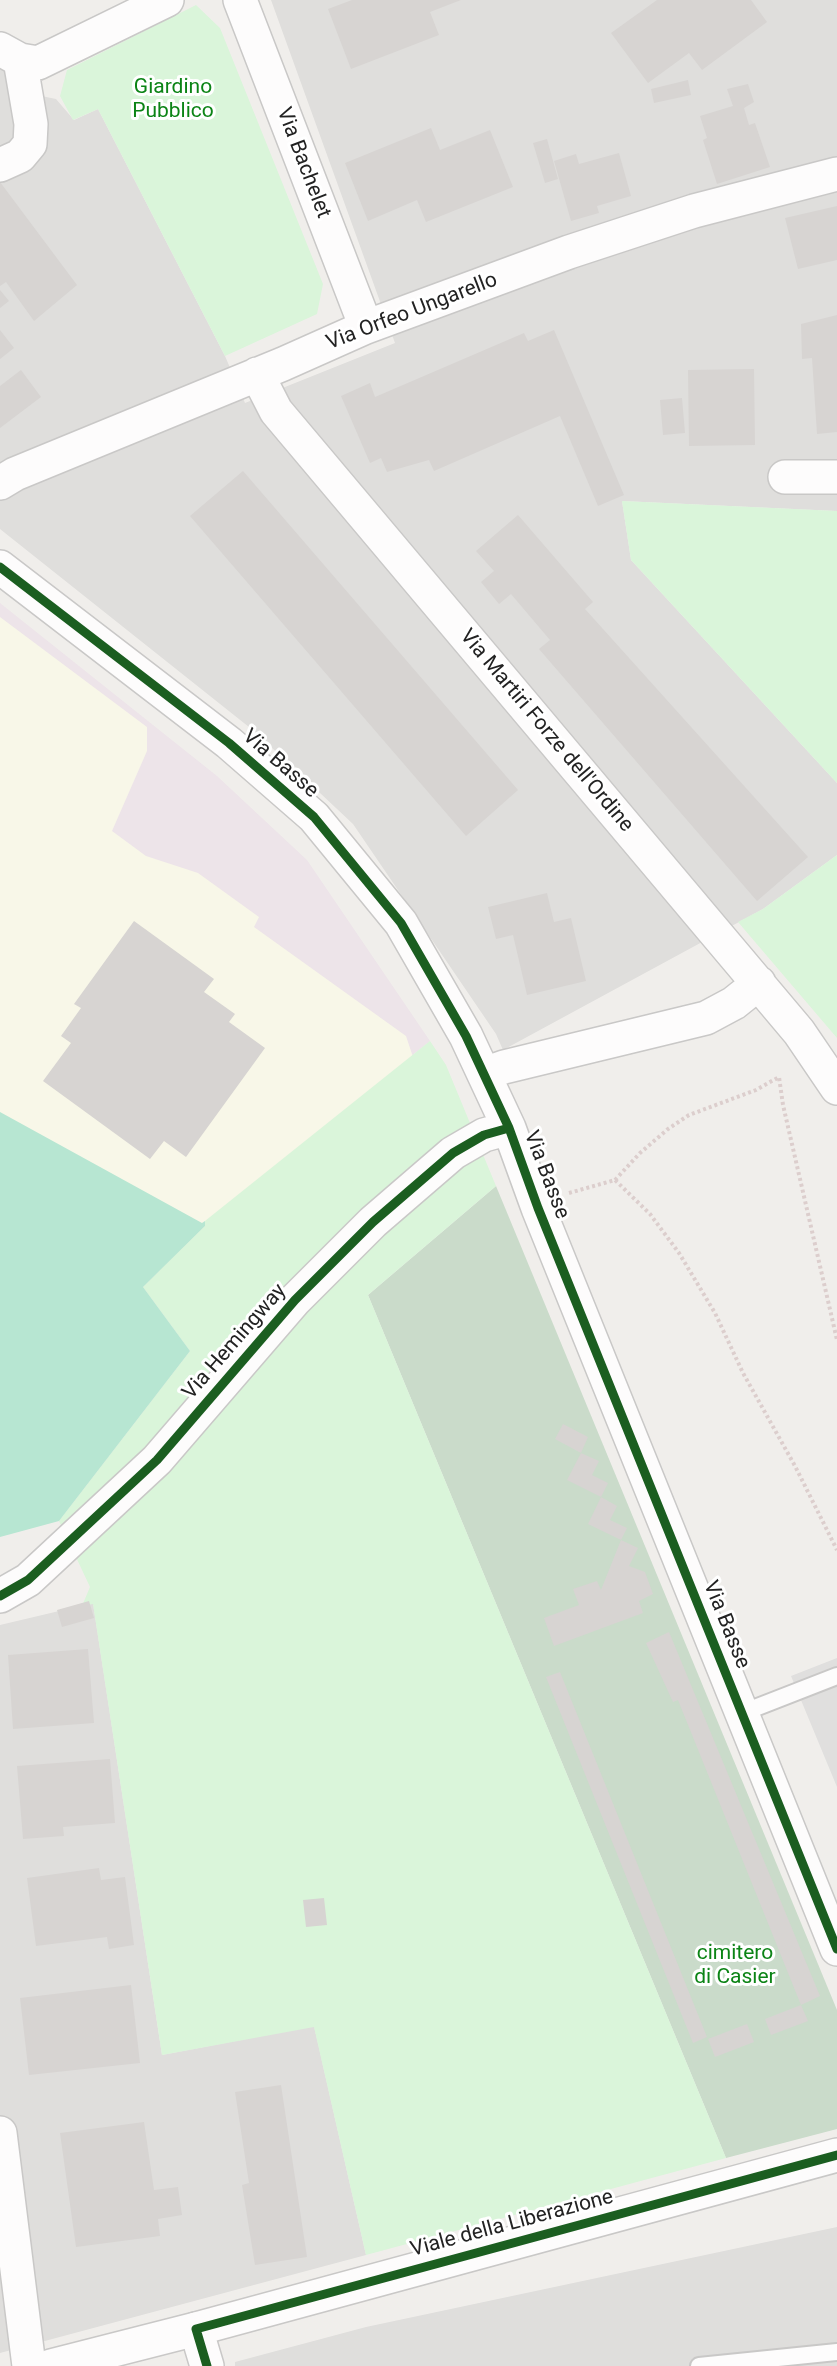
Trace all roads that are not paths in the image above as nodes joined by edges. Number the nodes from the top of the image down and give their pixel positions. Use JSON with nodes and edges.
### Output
{"nodes":[{"id":1,"x":166,"y":0,"type":"edge"},
{"id":2,"x":240,"y":0,"type":"edge"},
{"id":3,"x":10,"y":54,"type":"edge"},
{"id":4,"x":0,"y":165,"type":"edge"},
{"id":5,"x":837,"y":174,"type":"edge"},
{"id":6,"x":366,"y":327,"type":"junction"},
{"id":7,"x":257,"y":374,"type":"junction"},
{"id":8,"x":785,"y":477,"type":"dead end"},
{"id":9,"x":837,"y":477,"type":"edge"},
{"id":10,"x":0,"y":483,"type":"edge"},
{"id":11,"x":0,"y":567,"type":"edge"},
{"id":12,"x":759,"y":983,"type":"junction"},
{"id":13,"x":484,"y":1074,"type":"junction"},
{"id":14,"x":837,"y":1088,"type":"edge"},
{"id":15,"x":508,"y":1128,"type":"junction"},
{"id":16,"x":0,"y":1596,"type":"edge"},
{"id":17,"x":837,"y":1676,"type":"edge"},
{"id":18,"x":742,"y":1713,"type":"junction"},
{"id":19,"x":837,"y":1949,"type":"edge"},
{"id":20,"x":0,"y":2133,"type":"edge"},
{"id":21,"x":837,"y":2155,"type":"edge"},
{"id":22,"x":196,"y":2329,"type":"junction"},
{"id":23,"x":837,"y":2352,"type":"edge"},
{"id":24,"x":29,"y":2366,"type":"edge"},
{"id":25,"x":51,"y":2366,"type":"edge"},
{"id":26,"x":207,"y":2366,"type":"edge"},
{"id":27,"x":699,"y":2366,"type":"edge"}],
"edges":[{"from":1,"to":3,"type":"street"},
{"from":2,"to":6,"type":"street","name":"Via Bachelet"},
{"from":3,"to":4,"type":"street"},
{"from":5,"to":6,"type":"street","name":"Via Orfeo Ungarello"},
{"from":6,"to":7,"type":"street","name":"Via Orfeo Ungarello"},
{"from":7,"to":10,"type":"street","name":"Via Orfeo Ungarello"},
{"from":7,"to":12,"type":"street","name":"Via Martiri Forze dell'Ordine"},
{"from":8,"to":9,"type":"street"},
{"from":11,"to":13,"type":"street","name":"Via Basse"},
{"from":12,"to":13,"type":"street"},
{"from":12,"to":14,"type":"street","name":"Via Martiri Forze dell'Ordine"},
{"from":13,"to":15,"type":"street","name":"Via Basse"},
{"from":15,"to":16,"type":"street","name":"Via Hemingway"},
{"from":15,"to":18,"type":"street","name":"Via Basse"},
{"from":17,"to":18,"type":"lane"},
{"from":18,"to":19,"type":"street","name":"Via Basse"},
{"from":20,"to":24,"type":"street"},
{"from":21,"to":22,"type":"street","name":"Viale della Liberazione"},
{"from":22,"to":25,"type":"street","name":"Viale della Liberazione"},
{"from":22,"to":26,"type":"street"},
{"from":23,"to":27,"type":"lane"}]}
